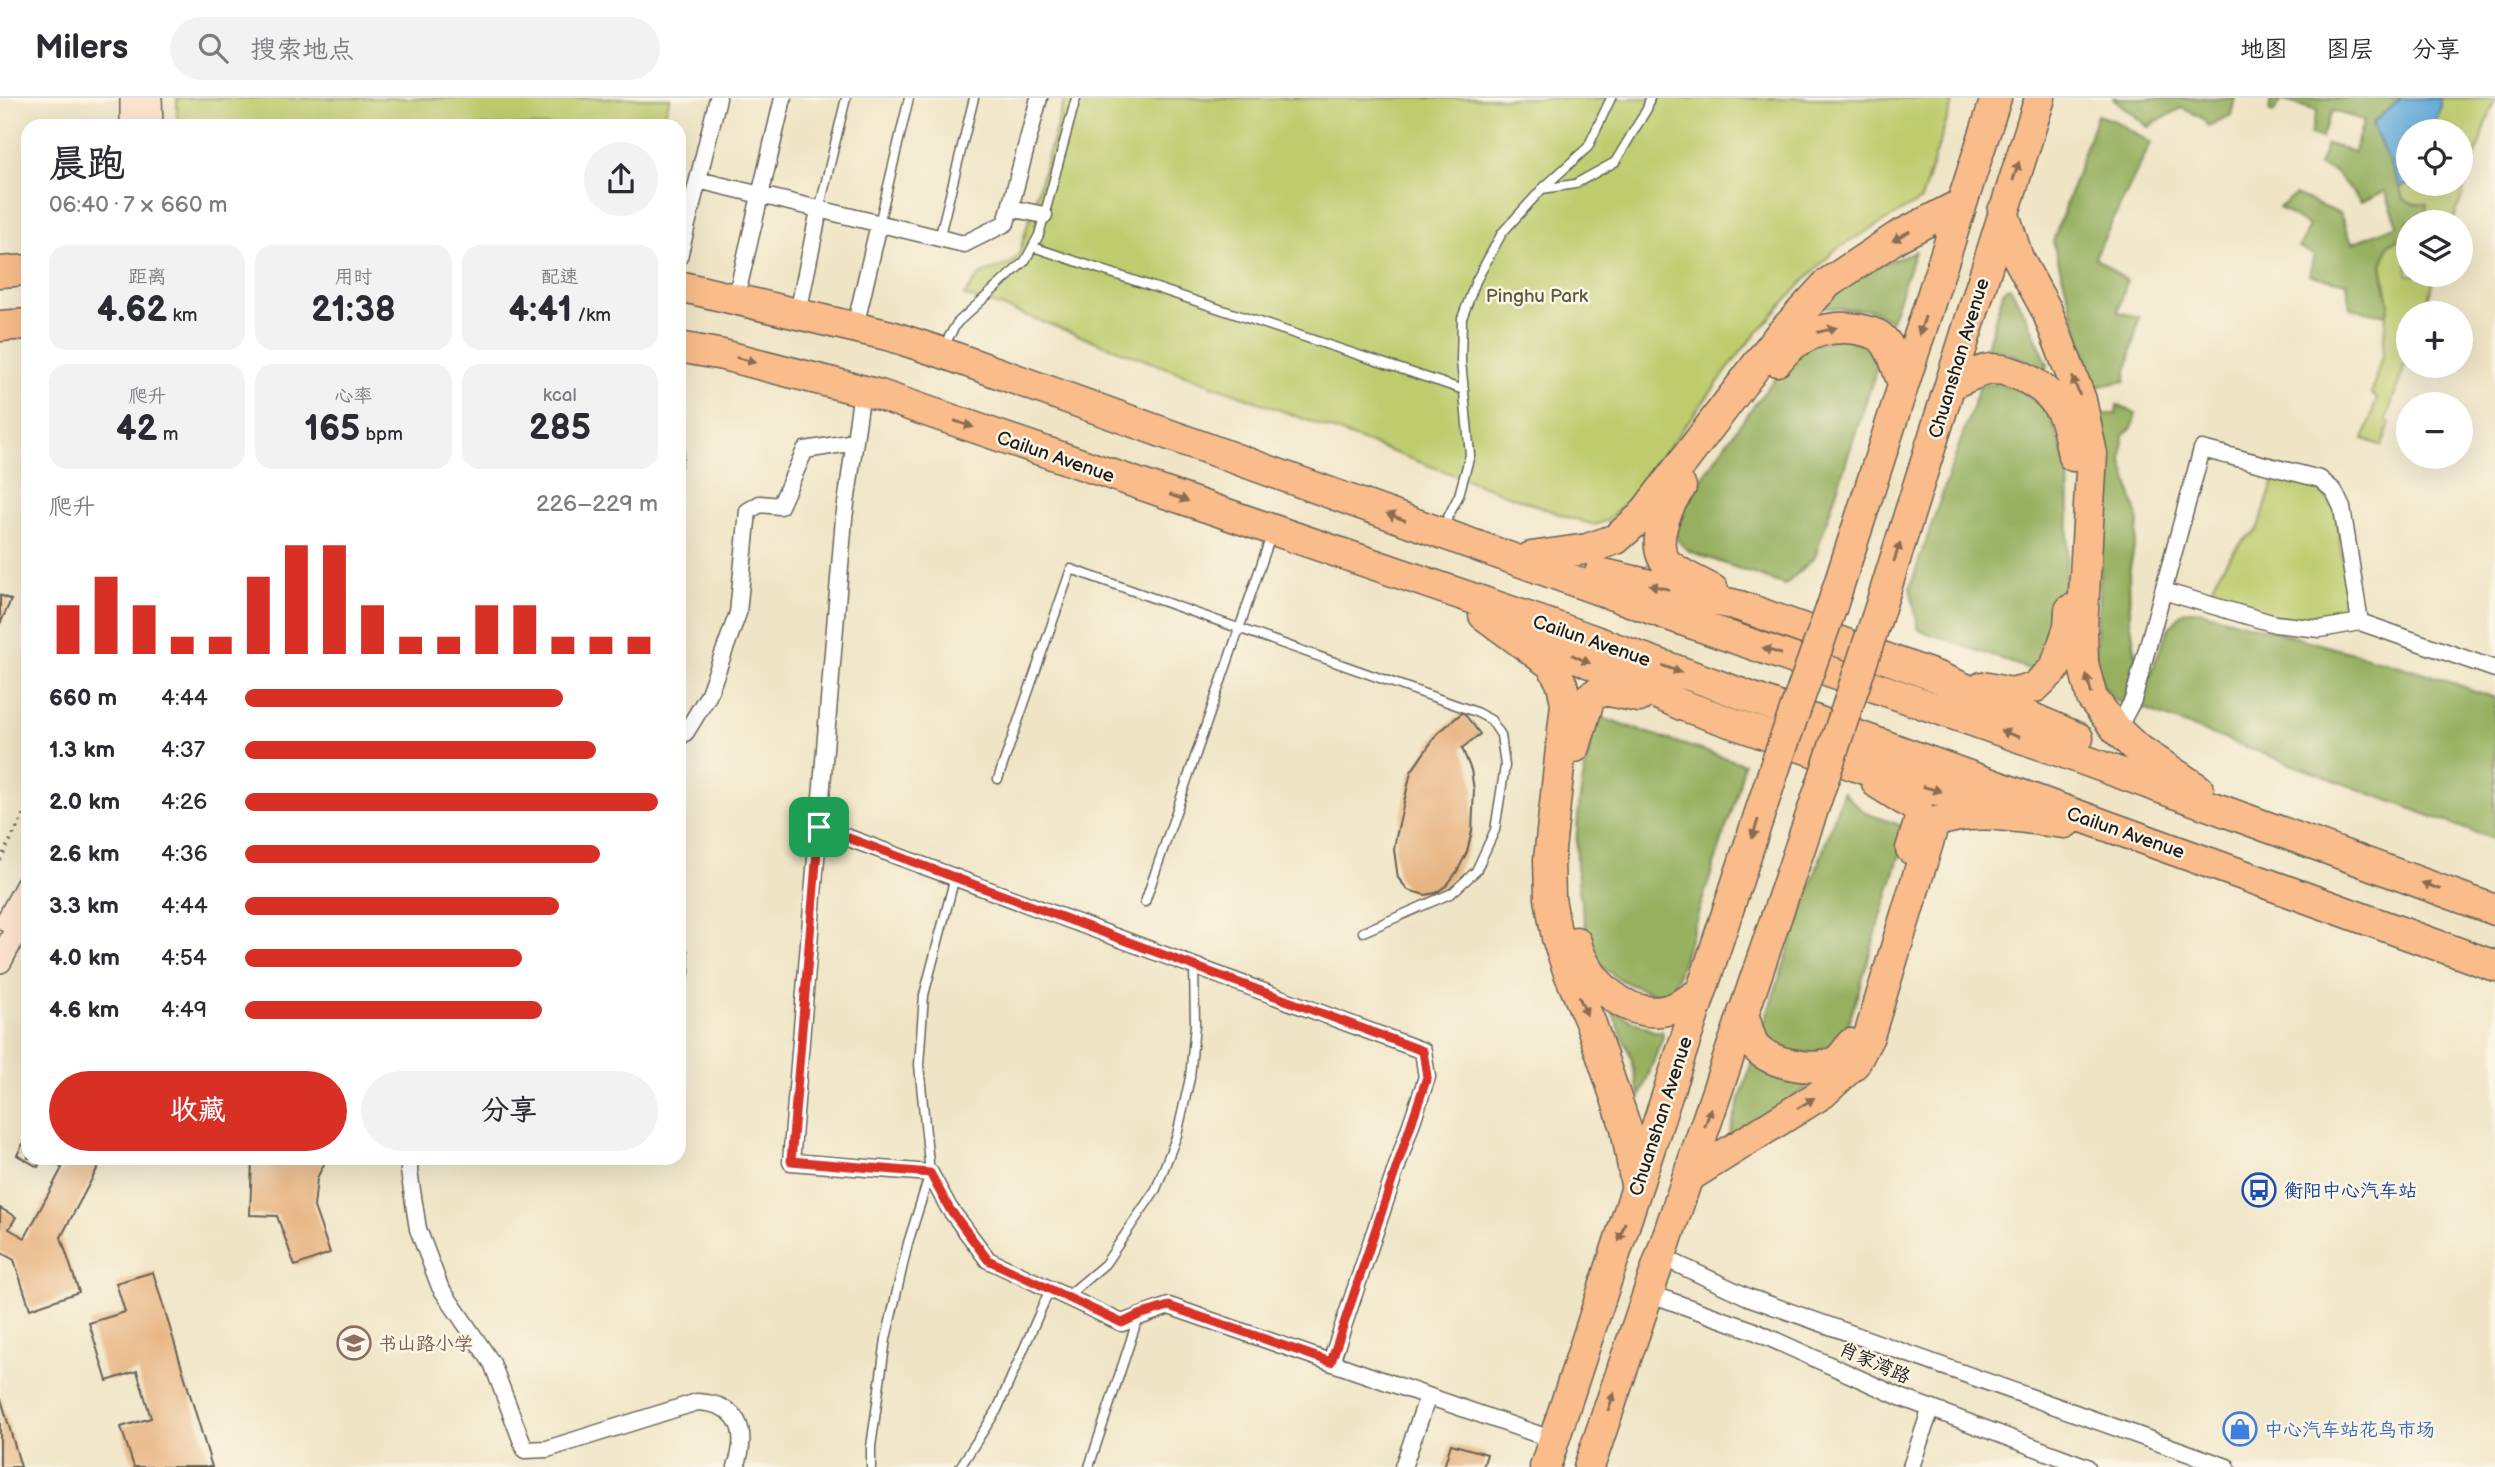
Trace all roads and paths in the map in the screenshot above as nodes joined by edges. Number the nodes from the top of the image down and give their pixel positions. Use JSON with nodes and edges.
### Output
{"nodes":[{"id":1,"x":132,"y":98,"type":"edge"},
{"id":2,"x":150,"y":98,"type":"edge"},
{"id":3,"x":718,"y":98,"type":"edge"},
{"id":4,"x":783,"y":98,"type":"edge"},
{"id":5,"x":846,"y":98,"type":"edge"},
{"id":6,"x":909,"y":98,"type":"edge"},
{"id":7,"x":974,"y":98,"type":"edge"},
{"id":8,"x":1038,"y":98,"type":"edge"},
{"id":9,"x":1076,"y":98,"type":"edge"},
{"id":10,"x":1611,"y":98,"type":"edge"},
{"id":11,"x":1650,"y":98,"type":"edge"},
{"id":12,"x":1996,"y":98,"type":"edge"},
{"id":13,"x":2040,"y":98,"type":"edge"},
{"id":14,"x":132,"y":119,"type":"edge"},
{"id":15,"x":150,"y":119,"type":"edge"},
{"id":16,"x":698,"y":180,"type":"junction"},
{"id":17,"x":1542,"y":189,"type":"junction"},
{"id":18,"x":760,"y":196,"type":"junction"},
{"id":19,"x":1961,"y":204,"type":"junction"},
{"id":20,"x":1010,"y":208,"type":"junction"},
{"id":21,"x":819,"y":210,"type":"junction"},
{"id":22,"x":2003,"y":211,"type":"junction"},
{"id":23,"x":1044,"y":215,"type":"junction"},
{"id":24,"x":878,"y":224,"type":"junction"},
{"id":25,"x":686,"y":229,"type":"edge"},
{"id":26,"x":939,"y":239,"type":"junction"},
{"id":27,"x":1033,"y":247,"type":"junction"},
{"id":28,"x":21,"y":271,"type":"edge"},
{"id":29,"x":0,"y":272,"type":"edge"},
{"id":30,"x":686,"y":287,"type":"edge"},
{"id":31,"x":736,"y":298,"type":"junction"},
{"id":32,"x":798,"y":313,"type":"junction"},
{"id":33,"x":21,"y":324,"type":"edge"},
{"id":34,"x":0,"y":326,"type":"edge"},
{"id":35,"x":855,"y":327,"type":"junction"},
{"id":36,"x":686,"y":348,"type":"edge"},
{"id":37,"x":940,"y":352,"type":"junction"},
{"id":38,"x":1903,"y":384,"type":"junction"},
{"id":39,"x":1951,"y":384,"type":"junction"},
{"id":40,"x":1464,"y":390,"type":"junction"},
{"id":41,"x":862,"y":391,"type":"junction"},
{"id":42,"x":855,"y":442,"type":"junction"},
{"id":43,"x":1273,"y":530,"type":"junction"},
{"id":44,"x":1453,"y":537,"type":"junction"},
{"id":45,"x":1531,"y":557,"type":"junction"},
{"id":46,"x":1386,"y":569,"type":"junction"},
{"id":47,"x":2163,"y":591,"type":"junction"},
{"id":48,"x":1740,"y":606,"type":"junction"},
{"id":49,"x":1484,"y":615,"type":"junction"},
{"id":50,"x":2360,"y":622,"type":"junction"},
{"id":51,"x":1239,"y":628,"type":"junction"},
{"id":52,"x":2495,"y":669,"type":"edge"},
{"id":53,"x":1938,"y":677,"type":"junction"},
{"id":54,"x":1684,"y":706,"type":"junction"},
{"id":55,"x":2117,"y":730,"type":"junction"},
{"id":56,"x":686,"y":732,"type":"edge"},
{"id":57,"x":1834,"y":771,"type":"junction"},
{"id":58,"x":998,"y":779,"type":"dead end"},
{"id":59,"x":2207,"y":795,"type":"junction"},
{"id":60,"x":21,"y":820,"type":"edge"},
{"id":61,"x":2067,"y":823,"type":"junction"},
{"id":62,"x":819,"y":827,"type":"junction"},
{"id":63,"x":2338,"y":853,"type":"junction"},
{"id":64,"x":2194,"y":856,"type":"junction"},
{"id":65,"x":0,"y":860,"type":"edge"},
{"id":66,"x":955,"y":877,"type":"junction"},
{"id":67,"x":21,"y":897,"type":"edge"},
{"id":68,"x":1145,"y":902,"type":"dead end"},
{"id":69,"x":2495,"y":910,"type":"edge"},
{"id":70,"x":21,"y":922,"type":"edge"},
{"id":71,"x":1363,"y":932,"type":"dead end"},
{"id":72,"x":0,"y":936,"type":"edge"},
{"id":73,"x":0,"y":961,"type":"edge"},
{"id":74,"x":1194,"y":966,"type":"junction"},
{"id":75,"x":2495,"y":966,"type":"edge"},
{"id":76,"x":1701,"y":992,"type":"junction"},
{"id":77,"x":1743,"y":1013,"type":"junction"},
{"id":78,"x":409,"y":1165,"type":"edge"},
{"id":79,"x":930,"y":1173,"type":"junction"},
{"id":80,"x":1686,"y":1178,"type":"junction"},
{"id":81,"x":1636,"y":1189,"type":"junction"},
{"id":82,"x":1660,"y":1256,"type":"junction"},
{"id":83,"x":1050,"y":1289,"type":"junction"},
{"id":84,"x":1648,"y":1293,"type":"junction"},
{"id":85,"x":1066,"y":1297,"type":"junction"},
{"id":86,"x":1139,"y":1315,"type":"junction"},
{"id":87,"x":1331,"y":1362,"type":"junction"},
{"id":88,"x":1428,"y":1396,"type":"junction"},
{"id":89,"x":1931,"y":1408,"type":"junction"},
{"id":90,"x":1550,"y":1454,"type":"edge"},
{"id":91,"x":736,"y":1467,"type":"edge"},
{"id":92,"x":871,"y":1467,"type":"edge"},
{"id":93,"x":960,"y":1467,"type":"edge"},
{"id":94,"x":1090,"y":1467,"type":"edge"},
{"id":95,"x":1403,"y":1467,"type":"edge"},
{"id":96,"x":1589,"y":1467,"type":"edge"},
{"id":97,"x":1911,"y":1467,"type":"edge"},
{"id":98,"x":2087,"y":1467,"type":"edge"},
{"id":99,"x":2227,"y":1467,"type":"edge"}],
"edges":[{"from":1,"to":14,"type":"street"},
{"from":2,"to":15,"type":"street"},
{"from":3,"to":16,"type":"street"},
{"from":4,"to":18,"type":"street"},
{"from":5,"to":21,"type":"lane"},
{"from":6,"to":24,"type":"lane"},
{"from":7,"to":26,"type":"lane"},
{"from":8,"to":20,"type":"street"},
{"from":9,"to":23,"type":"lane"},
{"from":10,"to":17,"type":"lane"},
{"from":11,"to":17,"type":"lane"},
{"from":12,"to":19,"type":"highway"},
{"from":22,"to":13,"type":"highway","name":"Chuanshan Avenue","one_way":true},
{"from":16,"to":18,"type":"street"},
{"from":16,"to":25,"type":"street"},
{"from":17,"to":40,"type":"lane"},
{"from":18,"to":21,"type":"street"},
{"from":18,"to":31,"type":"street"},
{"from":19,"to":38,"type":"highway","one_way":true},
{"from":19,"to":45,"type":"highway","one_way":true},
{"from":20,"to":23,"type":"street"},
{"from":20,"to":26,"type":"street"},
{"from":21,"to":24,"type":"street"},
{"from":21,"to":32,"type":"street"},
{"from":22,"to":39,"type":"highway","name":"Chuanshan Avenue"},
{"from":55,"to":22,"type":"highway","one_way":true},
{"from":23,"to":27,"type":"lane"},
{"from":24,"to":26,"type":"street"},
{"from":24,"to":35,"type":"street"},
{"from":27,"to":37,"type":"lane"},
{"from":27,"to":40,"type":"lane"},
{"from":28,"to":29,"type":"highway"},
{"from":30,"to":31,"type":"highway"},
{"from":31,"to":32,"type":"highway"},
{"from":32,"to":35,"type":"highway"},
{"from":33,"to":34,"type":"highway"},
{"from":35,"to":37,"type":"highway"},
{"from":36,"to":41,"type":"highway","name":"Cailun Avenue","one_way":true},
{"from":44,"to":37,"type":"highway","one_way":true},
{"from":48,"to":38,"type":"highway","one_way":true},
{"from":38,"to":76,"type":"highway","name":"Chuanshan Avenue","one_way":true,"bridge":true},
{"from":39,"to":53,"type":"highway"},
{"from":57,"to":39,"type":"highway","name":"Chuanshan Avenue","one_way":true,"bridge":true},
{"from":40,"to":44,"type":"lane"},
{"from":41,"to":42,"type":"street"},
{"from":41,"to":43,"type":"highway","name":"Cailun Avenue","one_way":true},
{"from":42,"to":56,"type":"street"},
{"from":42,"to":62,"type":"street"},
{"from":43,"to":46,"type":"highway","name":"Cailun Avenue"},
{"from":43,"to":51,"type":"lane"},
{"from":44,"to":45,"type":"highway"},
{"from":63,"to":44,"type":"highway","one_way":true},
{"from":48,"to":45,"type":"highway","one_way":true},
{"from":46,"to":49,"type":"highway"},
{"from":46,"to":64,"type":"highway","name":"Cailun Avenue","one_way":true},
{"from":47,"to":50,"type":"street"},
{"from":47,"to":50,"type":"street"},
{"from":47,"to":55,"type":"street"},
{"from":48,"to":53,"type":"highway"},
{"from":49,"to":54,"type":"highway","one_way":true},
{"from":49,"to":81,"type":"highway","one_way":true},
{"from":50,"to":52,"type":"street"},
{"from":51,"to":58,"type":"lane"},
{"from":51,"to":68,"type":"lane"},
{"from":51,"to":71,"type":"lane"},
{"from":53,"to":59,"type":"highway"},
{"from":54,"to":57,"type":"highway"},
{"from":54,"to":76,"type":"highway"},
{"from":55,"to":59,"type":"highway"},
{"from":57,"to":61,"type":"highway","one_way":true},
{"from":57,"to":77,"type":"highway"},
{"from":57,"to":77,"type":"highway"},
{"from":59,"to":63,"type":"highway"},
{"from":60,"to":65,"type":"path"},
{"from":61,"to":64,"type":"highway"},
{"from":80,"to":61,"type":"highway","one_way":true},
{"from":62,"to":66,"type":"street"},
{"from":62,"to":79,"type":"street"},
{"from":69,"to":63,"type":"highway","one_way":true},
{"from":64,"to":75,"type":"highway","name":"Cailun Avenue"},
{"from":66,"to":74,"type":"street"},
{"from":66,"to":79,"type":"lane"},
{"from":67,"to":72,"type":"street"},
{"from":70,"to":73,"type":"street"},
{"from":74,"to":85,"type":"lane"},
{"from":74,"to":87,"type":"street"},
{"from":76,"to":81,"type":"highway","name":"Chuanshan Avenue"},
{"from":80,"to":77,"type":"highway","one_way":true},
{"from":78,"to":91,"type":"street"},
{"from":79,"to":83,"type":"street"},
{"from":79,"to":92,"type":"lane"},
{"from":80,"to":82,"type":"highway"},
{"from":81,"to":90,"type":"highway","name":"Chuanshan Avenue","one_way":true},
{"from":82,"to":84,"type":"highway"},
{"from":82,"to":99,"type":"street"},
{"from":83,"to":85,"type":"street"},
{"from":83,"to":93,"type":"lane"},
{"from":84,"to":89,"type":"street","name":"肖家湾路"},
{"from":96,"to":84,"type":"highway","one_way":true},
{"from":85,"to":86,"type":"street"},
{"from":86,"to":87,"type":"street"},
{"from":86,"to":94,"type":"lane"},
{"from":87,"to":88,"type":"street"},
{"from":88,"to":90,"type":"street"},
{"from":88,"to":95,"type":"street"},
{"from":89,"to":97,"type":"street"},
{"from":89,"to":98,"type":"street","name":"肖家湾路"}]}
